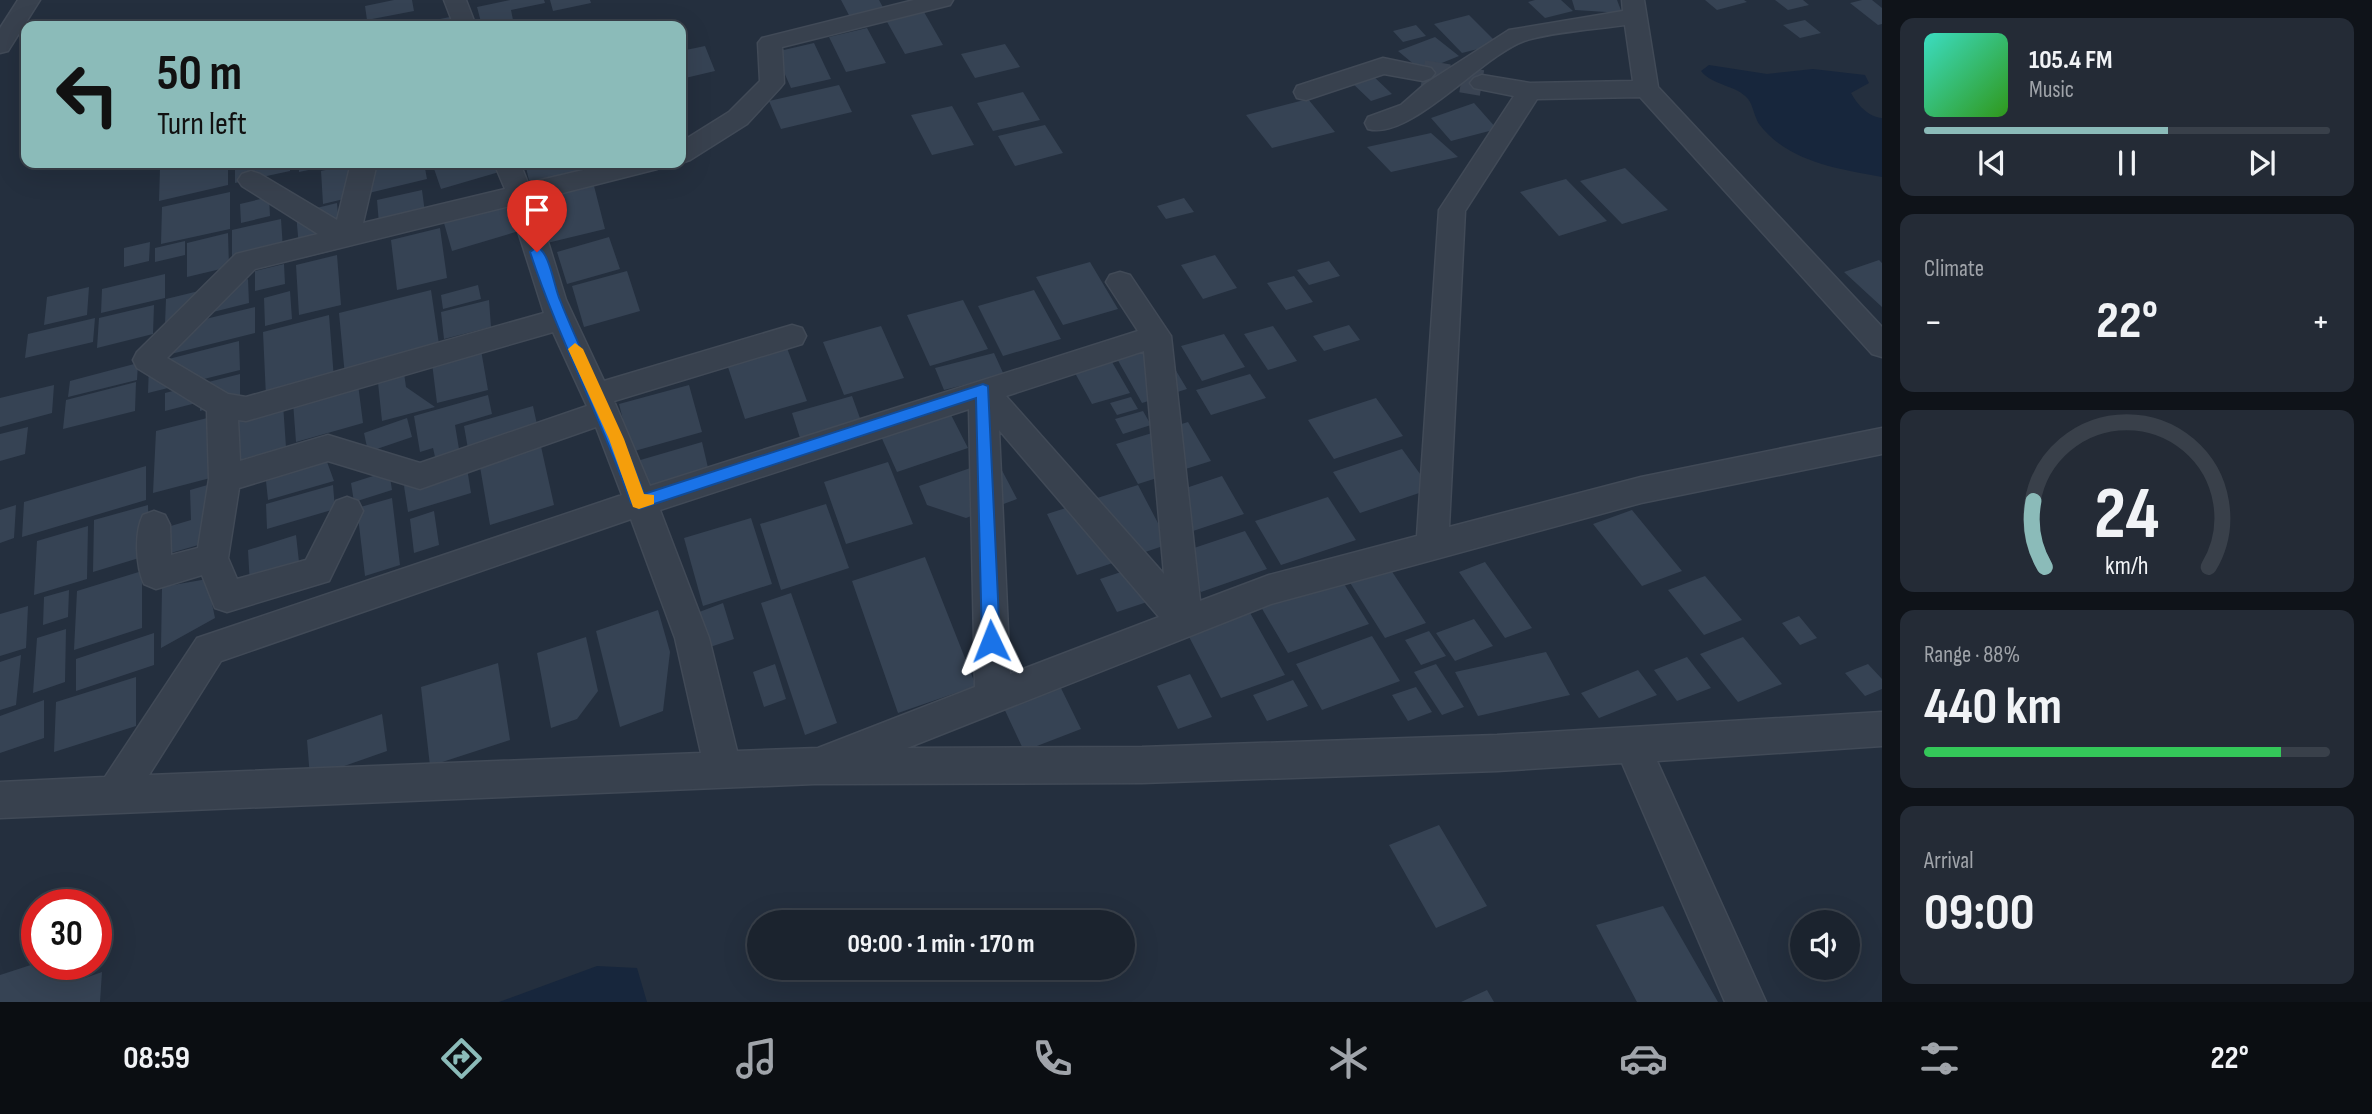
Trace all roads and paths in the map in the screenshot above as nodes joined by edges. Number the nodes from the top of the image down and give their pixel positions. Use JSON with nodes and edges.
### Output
{"nodes":[{"id":1,"x":29,"y":0,"type":"edge"},
{"id":2,"x":455,"y":0,"type":"edge"},
{"id":3,"x":942,"y":0,"type":"edge"},
{"id":4,"x":1634,"y":8,"type":"edge"},
{"id":5,"x":463,"y":21,"type":"edge"},
{"id":6,"x":0,"y":47,"type":"edge"},
{"id":7,"x":1423,"y":73,"type":"tunnel mouth"},
{"id":8,"x":1482,"y":83,"type":"tunnel mouth"},
{"id":9,"x":1646,"y":89,"type":"junction"},
{"id":10,"x":1306,"y":92,"type":"dead end"},
{"id":11,"x":1530,"y":92,"type":"junction"},
{"id":12,"x":1377,"y":123,"type":"dead end"},
{"id":13,"x":686,"y":151,"type":"edge"},
{"id":14,"x":362,"y":168,"type":"edge"},
{"id":15,"x":509,"y":168,"type":"edge"},
{"id":16,"x":627,"y":168,"type":"edge"},
{"id":17,"x":251,"y":180,"type":"dead end"},
{"id":18,"x":520,"y":194,"type":"junction"},
{"id":19,"x":346,"y":238,"type":"junction"},
{"id":20,"x":1119,"y":282,"type":"dead end"},
{"id":21,"x":562,"y":319,"type":"junction"},
{"id":22,"x":1157,"y":335,"type":"junction"},
{"id":23,"x":792,"y":337,"type":"dead end"},
{"id":24,"x":1882,"y":346,"type":"edge"},
{"id":25,"x":983,"y":390,"type":"junction"},
{"id":26,"x":601,"y":404,"type":"junction"},
{"id":27,"x":222,"y":405,"type":"junction"},
{"id":28,"x":1882,"y":441,"type":"edge"},
{"id":29,"x":225,"y":478,"type":"junction"},
{"id":30,"x":639,"y":503,"type":"junction"},
{"id":31,"x":347,"y":511,"type":"dead end"},
{"id":32,"x":153,"y":525,"type":"dead end"},
{"id":33,"x":1432,"y":546,"type":"junction"},
{"id":34,"x":212,"y":558,"type":"junction"},
{"id":35,"x":1185,"y":622,"type":"junction"},
{"id":36,"x":993,"y":697,"type":"junction"},
{"id":37,"x":1882,"y":729,"type":"edge"},
{"id":38,"x":1632,"y":745,"type":"junction"},
{"id":39,"x":814,"y":766,"type":"junction"},
{"id":40,"x":723,"y":771,"type":"junction"},
{"id":41,"x":115,"y":795,"type":"junction"},
{"id":42,"x":0,"y":800,"type":"edge"},
{"id":43,"x":1746,"y":1002,"type":"edge"}],
"edges":[{"from":1,"to":6,"type":"street"},
{"from":2,"to":5,"type":"street"},
{"from":3,"to":13,"type":"street"},
{"from":4,"to":9,"type":"street"},
{"from":4,"to":12,"type":"street"},
{"from":7,"to":10,"type":"street"},
{"from":8,"to":11,"type":"street"},
{"from":9,"to":11,"type":"street"},
{"from":9,"to":24,"type":"street"},
{"from":11,"to":33,"type":"street"},
{"from":14,"to":19,"type":"street"},
{"from":15,"to":18,"type":"street"},
{"from":16,"to":18,"type":"street"},
{"from":17,"to":19,"type":"street"},
{"from":18,"to":19,"type":"street"},
{"from":18,"to":21,"type":"street"},
{"from":19,"to":27,"type":"street"},
{"from":20,"to":22,"type":"street"},
{"from":21,"to":26,"type":"street"},
{"from":21,"to":27,"type":"street"},
{"from":22,"to":25,"type":"street"},
{"from":22,"to":35,"type":"street"},
{"from":23,"to":26,"type":"street"},
{"from":25,"to":30,"type":"street"},
{"from":25,"to":35,"type":"street"},
{"from":25,"to":36,"type":"street"},
{"from":26,"to":29,"type":"street"},
{"from":26,"to":30,"type":"street"},
{"from":27,"to":29,"type":"street"},
{"from":28,"to":33,"type":"street"},
{"from":29,"to":34,"type":"street"},
{"from":30,"to":40,"type":"street"},
{"from":30,"to":41,"type":"street"},
{"from":31,"to":34,"type":"street"},
{"from":32,"to":34,"type":"street"},
{"from":33,"to":35,"type":"street"},
{"from":35,"to":36,"type":"street"},
{"from":36,"to":39,"type":"street"},
{"from":37,"to":38,"type":"street"},
{"from":38,"to":39,"type":"street"},
{"from":38,"to":43,"type":"street"},
{"from":39,"to":40,"type":"street"},
{"from":40,"to":41,"type":"street"},
{"from":41,"to":42,"type":"street"}]}
